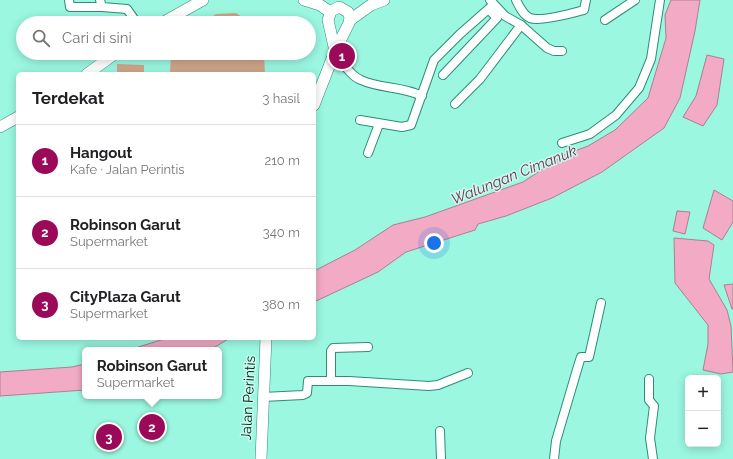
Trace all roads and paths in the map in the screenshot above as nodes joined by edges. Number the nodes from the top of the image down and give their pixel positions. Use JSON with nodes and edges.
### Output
{"nodes":[{"id":1,"x":69,"y":0,"type":"edge"},
{"id":2,"x":202,"y":0,"type":"edge"},
{"id":3,"x":384,"y":0,"type":"edge"},
{"id":4,"x":516,"y":0,"type":"edge"},
{"id":5,"x":586,"y":0,"type":"edge"},
{"id":6,"x":634,"y":0,"type":"edge"},
{"id":7,"x":660,"y":0,"type":"edge"},
{"id":8,"x":306,"y":2,"type":"edge"},
{"id":9,"x":101,"y":4,"type":"edge"},
{"id":10,"x":371,"y":5,"type":"junction"},
{"id":11,"x":491,"y":5,"type":"edge"},
{"id":12,"x":333,"y":11,"type":"edge"},
{"id":13,"x":132,"y":16,"type":"edge"},
{"id":14,"x":174,"y":16,"type":"edge"},
{"id":15,"x":605,"y":20,"type":"dead end"},
{"id":16,"x":348,"y":23,"type":"junction"},
{"id":17,"x":521,"y":25,"type":"junction"},
{"id":18,"x":562,"y":50,"type":"dead end"},
{"id":19,"x":334,"y":52,"type":"junction"},
{"id":20,"x":106,"y":60,"type":"edge"},
{"id":21,"x":90,"y":72,"type":"edge"},
{"id":22,"x":443,"y":74,"type":"dead end"},
{"id":23,"x":422,"y":96,"type":"junction"},
{"id":24,"x":316,"y":100,"type":"edge"},
{"id":25,"x":455,"y":104,"type":"dead end"},
{"id":26,"x":16,"y":117,"type":"edge"},
{"id":27,"x":360,"y":120,"type":"dead end"},
{"id":28,"x":379,"y":124,"type":"junction"},
{"id":29,"x":0,"y":127,"type":"edge"},
{"id":30,"x":562,"y":143,"type":"dead end"},
{"id":31,"x":368,"y":153,"type":"dead end"},
{"id":32,"x":601,"y":303,"type":"dead end"},
{"id":33,"x":266,"y":340,"type":"edge"},
{"id":34,"x":368,"y":348,"type":"dead end"},
{"id":35,"x":468,"y":373,"type":"dead end"},
{"id":36,"x":649,"y":379,"type":"dead end"},
{"id":37,"x":330,"y":381,"type":"junction"},
{"id":38,"x":263,"y":397,"type":"junction"},
{"id":39,"x":440,"y":431,"type":"dead end"},
{"id":40,"x":261,"y":459,"type":"edge"},
{"id":41,"x":442,"y":459,"type":"edge"},
{"id":42,"x":554,"y":459,"type":"edge"},
{"id":43,"x":653,"y":459,"type":"edge"}],
"edges":[{"from":1,"to":9,"type":"street"},
{"from":2,"to":14,"type":"street"},
{"from":3,"to":10,"type":"street"},
{"from":4,"to":5,"type":"street"},
{"from":6,"to":15,"type":"street"},
{"from":7,"to":30,"type":"street"},
{"from":8,"to":12,"type":"street"},
{"from":9,"to":13,"type":"street"},
{"from":10,"to":12,"type":"street"},
{"from":10,"to":16,"type":"street"},
{"from":11,"to":17,"type":"street"},
{"from":11,"to":22,"type":"street"},
{"from":11,"to":23,"type":"street"},
{"from":12,"to":16,"type":"street"},
{"from":12,"to":16,"type":"street"},
{"from":12,"to":19,"type":"street"},
{"from":16,"to":19,"type":"street"},
{"from":17,"to":18,"type":"street"},
{"from":17,"to":25,"type":"street"},
{"from":19,"to":23,"type":"street"},
{"from":19,"to":24,"type":"street"},
{"from":20,"to":21,"type":"street"},
{"from":23,"to":28,"type":"street"},
{"from":26,"to":29,"type":"street"},
{"from":27,"to":28,"type":"street"},
{"from":28,"to":31,"type":"street"},
{"from":32,"to":42,"type":"street"},
{"from":33,"to":38,"type":"street","name":"Jalan Perintis"},
{"from":34,"to":37,"type":"street"},
{"from":35,"to":37,"type":"street"},
{"from":36,"to":43,"type":"street"},
{"from":37,"to":38,"type":"street"},
{"from":38,"to":40,"type":"street","name":"Jalan Perintis"},
{"from":39,"to":41,"type":"street"}]}
